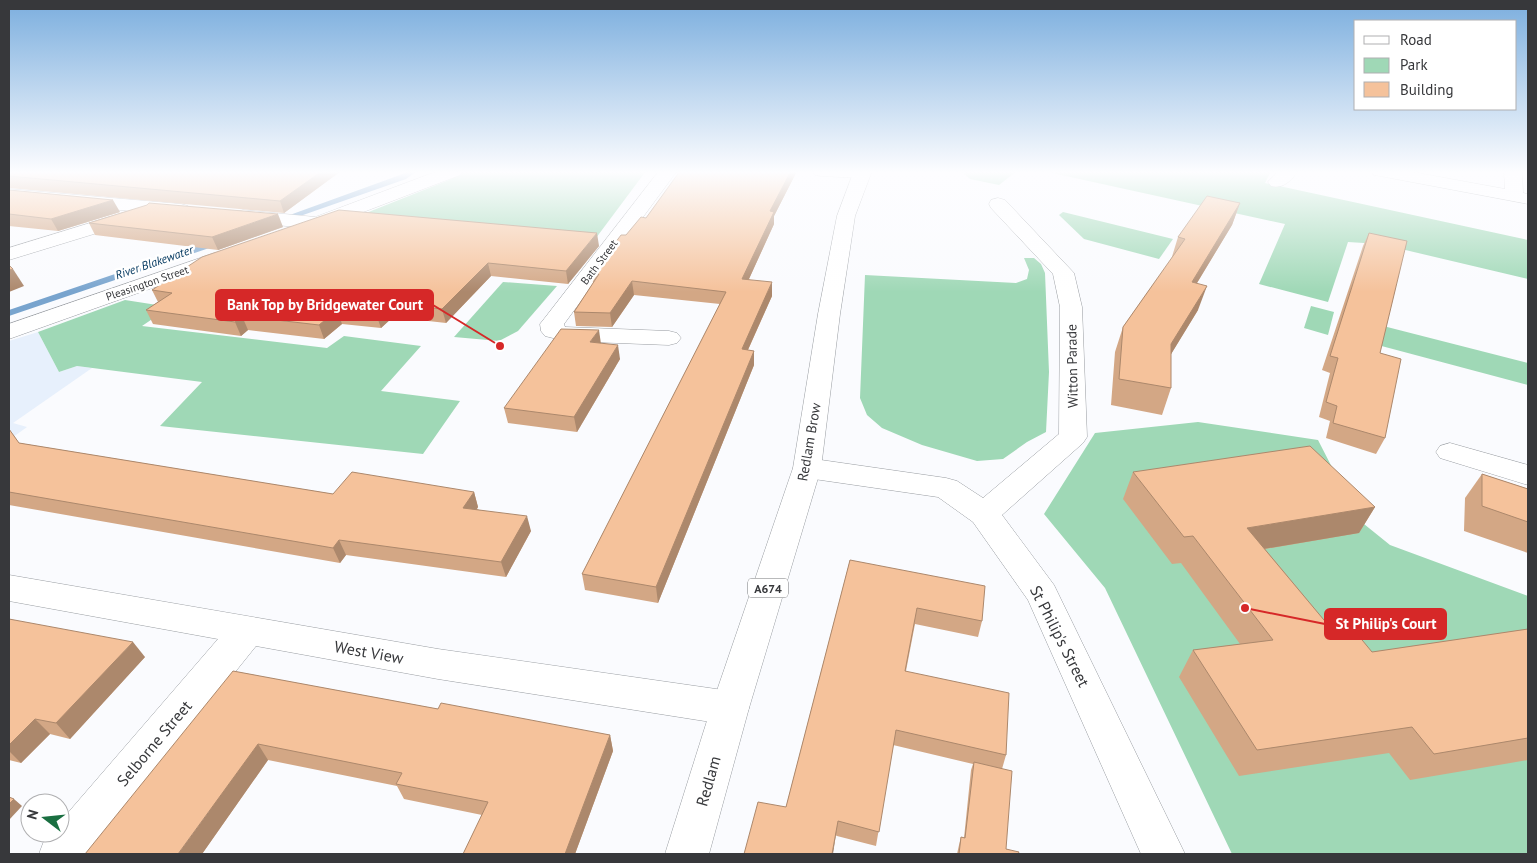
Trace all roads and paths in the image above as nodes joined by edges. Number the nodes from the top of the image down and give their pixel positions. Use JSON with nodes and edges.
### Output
{"nodes":[{"id":1,"x":148,"y":211,"type":"edge"},
{"id":2,"x":349,"y":211,"type":"edge"},
{"id":3,"x":637,"y":211,"type":"edge"},
{"id":4,"x":848,"y":211,"type":"edge"},
{"id":5,"x":1005,"y":211,"type":"edge"},
{"id":6,"x":225,"y":214,"type":"edge"},
{"id":7,"x":319,"y":223,"type":"junction"},
{"id":8,"x":272,"y":239,"type":"edge"},
{"id":9,"x":234,"y":252,"type":"edge"},
{"id":10,"x":9,"y":254,"type":"edge"},
{"id":11,"x":9,"y":332,"type":"edge"},
{"id":12,"x":669,"y":338,"type":"dead end"},
{"id":13,"x":1450,"y":452,"type":"dead end"},
{"id":14,"x":807,"y":468,"type":"junction"},
{"id":15,"x":1528,"y":475,"type":"edge"},
{"id":16,"x":984,"y":514,"type":"junction"},
{"id":17,"x":9,"y":588,"type":"edge"},
{"id":18,"x":247,"y":631,"type":"junction"},
{"id":19,"x":730,"y":708,"type":"junction"},
{"id":20,"x":61,"y":854,"type":"edge"},
{"id":21,"x":687,"y":854,"type":"edge"},
{"id":22,"x":1163,"y":854,"type":"edge"}],
"edges":[{"from":1,"to":10,"type":"street"},
{"from":2,"to":7,"type":"street"},
{"from":3,"to":12,"type":"street","name":"Bath Street"},
{"from":4,"to":14,"type":"street","name":"Redlam Brow","number":"A674"},
{"from":5,"to":16,"type":"street","name":"Witton Parade"},
{"from":6,"to":7,"type":"street"},
{"from":7,"to":8,"type":"street"},
{"from":9,"to":11,"type":"street","name":"Pleasington Street"},
{"from":13,"to":15,"type":"street"},
{"from":14,"to":16,"type":"street","name":"St Philip's Street"},
{"from":14,"to":19,"type":"street","name":"Redlam Brow","number":"A674"},
{"from":16,"to":22,"type":"street","name":"St Philip's Street"},
{"from":17,"to":18,"type":"street","name":"West View"},
{"from":18,"to":19,"type":"street","name":"West View"},
{"from":18,"to":20,"type":"street","name":"Selborne Street"},
{"from":19,"to":21,"type":"street","name":"Redlam","number":"A674"}]}
